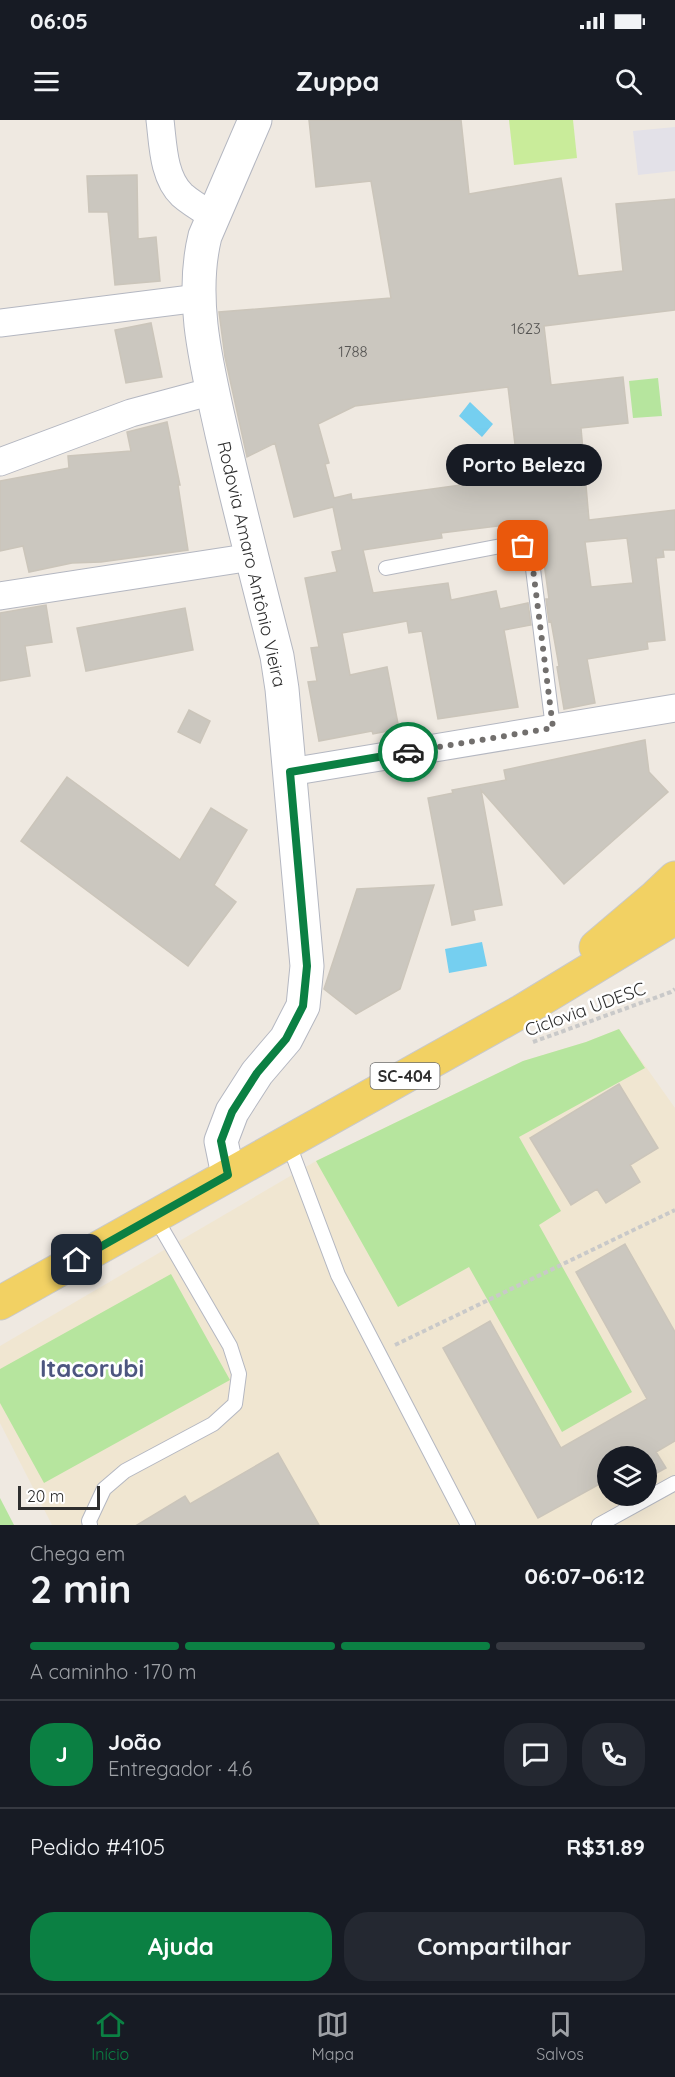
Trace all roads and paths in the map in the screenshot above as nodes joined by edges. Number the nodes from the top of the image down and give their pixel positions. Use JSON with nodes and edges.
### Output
{"nodes":[{"id":1,"x":160,"y":120,"type":"edge"},
{"id":2,"x":255,"y":120,"type":"edge"},
{"id":3,"x":213,"y":216,"type":"junction"},
{"id":4,"x":199,"y":298,"type":"junction"},
{"id":5,"x":0,"y":323,"type":"edge"},
{"id":6,"x":213,"y":391,"type":"junction"},
{"id":7,"x":0,"y":462,"type":"edge"},
{"id":8,"x":252,"y":557,"type":"junction"},
{"id":9,"x":386,"y":568,"type":"dead end"},
{"id":10,"x":0,"y":596,"type":"edge"},
{"id":11,"x":675,"y":708,"type":"edge"},
{"id":12,"x":553,"y":728,"type":"junction"},
{"id":13,"x":290,"y":772,"type":"junction"},
{"id":14,"x":675,"y":878,"type":"edge"},
{"id":15,"x":675,"y":918,"type":"edge"},
{"id":16,"x":675,"y":989,"type":"edge"},
{"id":17,"x":522,"y":1011,"type":"junction"},
{"id":18,"x":525,"y":1045,"type":"dead end"},
{"id":19,"x":288,"y":1142,"type":"junction"},
{"id":20,"x":228,"y":1175,"type":"junction"},
{"id":21,"x":675,"y":1210,"type":"edge"},
{"id":22,"x":155,"y":1217,"type":"junction"},
{"id":23,"x":0,"y":1303,"type":"edge"},
{"id":24,"x":378,"y":1353,"type":"junction"},
{"id":25,"x":675,"y":1483,"type":"edge"},
{"id":26,"x":90,"y":1525,"type":"edge"},
{"id":27,"x":468,"y":1525,"type":"edge"},
{"id":28,"x":599,"y":1525,"type":"edge"}],
"edges":[{"from":1,"to":3,"type":"street"},
{"from":2,"to":3,"type":"main road","name":"Rodovia Amaro Antônio Vieira"},
{"from":3,"to":4,"type":"main road","name":"Rodovia Amaro Antônio Vieira"},
{"from":4,"to":5,"type":"street"},
{"from":4,"to":6,"type":"main road","name":"Rodovia Amaro Antônio Vieira"},
{"from":6,"to":7,"type":"street"},
{"from":6,"to":8,"type":"main road","name":"Rodovia Amaro Antônio Vieira"},
{"from":8,"to":10,"type":"street"},
{"from":8,"to":13,"type":"main road","name":"Rodovia Amaro Antônio Vieira"},
{"from":9,"to":12,"type":"lane"},
{"from":11,"to":12,"type":"street"},
{"from":12,"to":13,"type":"street"},
{"from":13,"to":20,"type":"main road","name":"Rodovia Amaro Antônio Vieira"},
{"from":14,"to":17,"type":"main road","number":"SC-404"},
{"from":15,"to":17,"type":"main road","number":"SC-404"},
{"from":16,"to":18,"type":"path","name":"Ciclovia UDESC"},
{"from":17,"to":19,"type":"main road","number":"SC-404"},
{"from":19,"to":20,"type":"main road","number":"SC-404"},
{"from":19,"to":24,"type":"lane"},
{"from":20,"to":22,"type":"main road","number":"SC-404"},
{"from":21,"to":24,"type":"path"},
{"from":22,"to":23,"type":"main road","number":"SC-404"},
{"from":22,"to":26,"type":"lane"},
{"from":24,"to":27,"type":"lane"},
{"from":25,"to":28,"type":"lane"}]}
